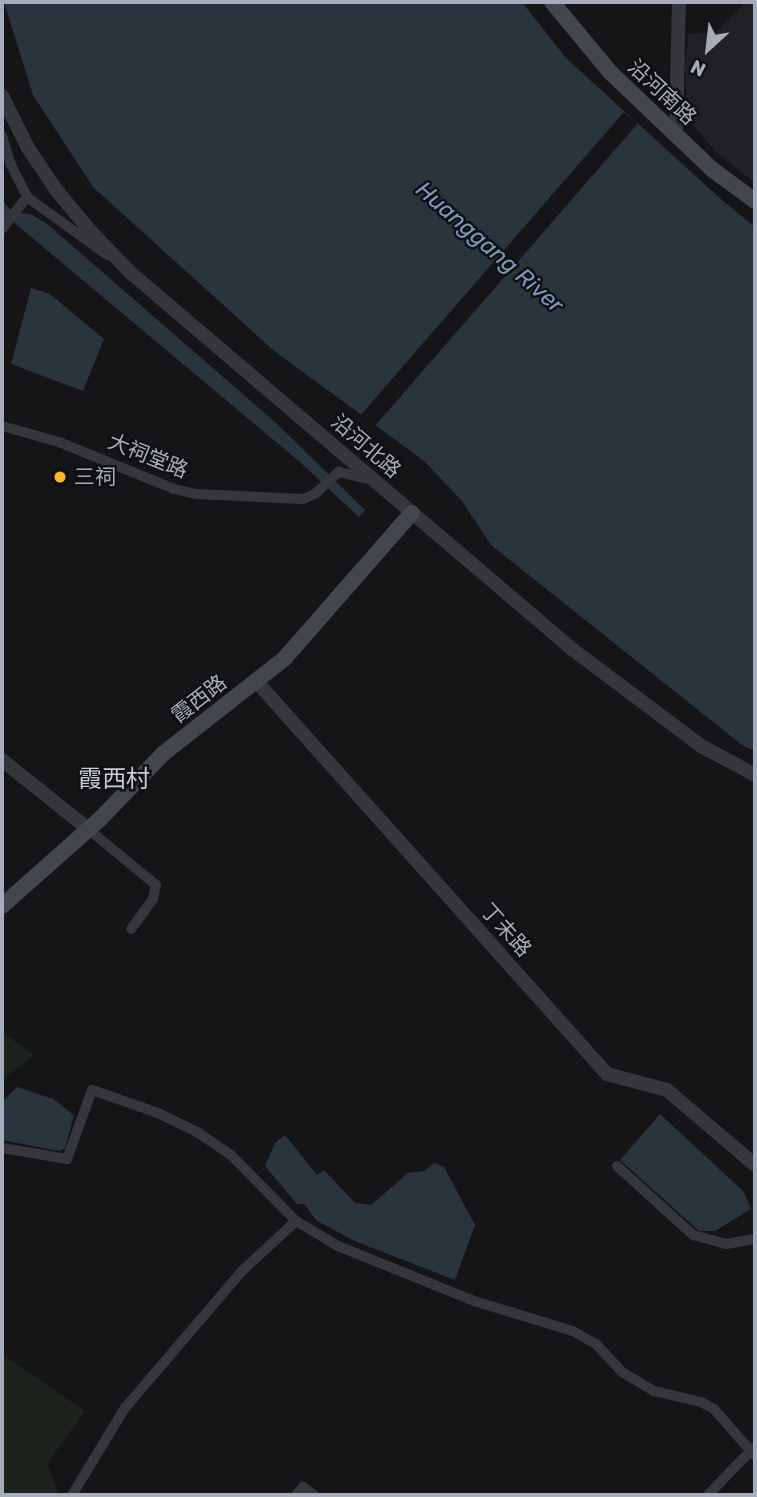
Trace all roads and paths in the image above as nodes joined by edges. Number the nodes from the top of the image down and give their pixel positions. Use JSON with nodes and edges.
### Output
{"nodes":[{"id":1,"x":552,"y":2,"type":"edge"},
{"id":2,"x":679,"y":2,"type":"edge"},
{"id":3,"x":2,"y":96,"type":"edge"},
{"id":4,"x":676,"y":133,"type":"junction"},
{"id":5,"x":2,"y":136,"type":"edge"},
{"id":6,"x":27,"y":197,"type":"junction"},
{"id":7,"x":755,"y":201,"type":"edge"},
{"id":8,"x":4,"y":225,"type":"edge"},
{"id":9,"x":131,"y":273,"type":"junction"},
{"id":10,"x":2,"y":426,"type":"edge"},
{"id":11,"x":372,"y":480,"type":"junction"},
{"id":12,"x":412,"y":513,"type":"junction"},
{"id":13,"x":256,"y":681,"type":"junction"},
{"id":14,"x":2,"y":760,"type":"edge"},
{"id":15,"x":755,"y":775,"type":"edge"},
{"id":16,"x":88,"y":830,"type":"junction"},
{"id":17,"x":2,"y":906,"type":"edge"},
{"id":18,"x":131,"y":929,"type":"dead end"},
{"id":19,"x":2,"y":1148,"type":"edge"},
{"id":20,"x":755,"y":1165,"type":"edge"},
{"id":21,"x":617,"y":1166,"type":"dead end"},
{"id":22,"x":296,"y":1221,"type":"junction"},
{"id":23,"x":755,"y":1239,"type":"edge"},
{"id":24,"x":754,"y":1451,"type":"edge"},
{"id":25,"x":72,"y":1495,"type":"edge"},
{"id":26,"x":296,"y":1495,"type":"edge"},
{"id":27,"x":314,"y":1495,"type":"edge"},
{"id":28,"x":708,"y":1495,"type":"edge"}],
"edges":[{"from":1,"to":4,"type":"main road","name":"沿河南路"},
{"from":2,"to":4,"type":"street"},
{"from":3,"to":9,"type":"street","name":"沿河北路"},
{"from":4,"to":7,"type":"main road","name":"沿河南路"},
{"from":5,"to":6,"type":"street"},
{"from":6,"to":8,"type":"street"},
{"from":6,"to":9,"type":"street"},
{"from":9,"to":11,"type":"street","name":"沿河北路"},
{"from":10,"to":11,"type":"street","name":"大祠堂路"},
{"from":11,"to":12,"type":"street","name":"沿河北路"},
{"from":12,"to":13,"type":"main road","name":"霞西路"},
{"from":12,"to":15,"type":"street","name":"沿河北路"},
{"from":13,"to":16,"type":"main road","name":"霞西路"},
{"from":13,"to":20,"type":"street","name":"丁未路"},
{"from":14,"to":16,"type":"street"},
{"from":16,"to":17,"type":"main road","name":"霞西路"},
{"from":16,"to":18,"type":"street"},
{"from":19,"to":22,"type":"street"},
{"from":21,"to":23,"type":"street"},
{"from":22,"to":24,"type":"street"},
{"from":22,"to":25,"type":"street"},
{"from":24,"to":28,"type":"street"},
{"from":26,"to":27,"type":"street"}]}
